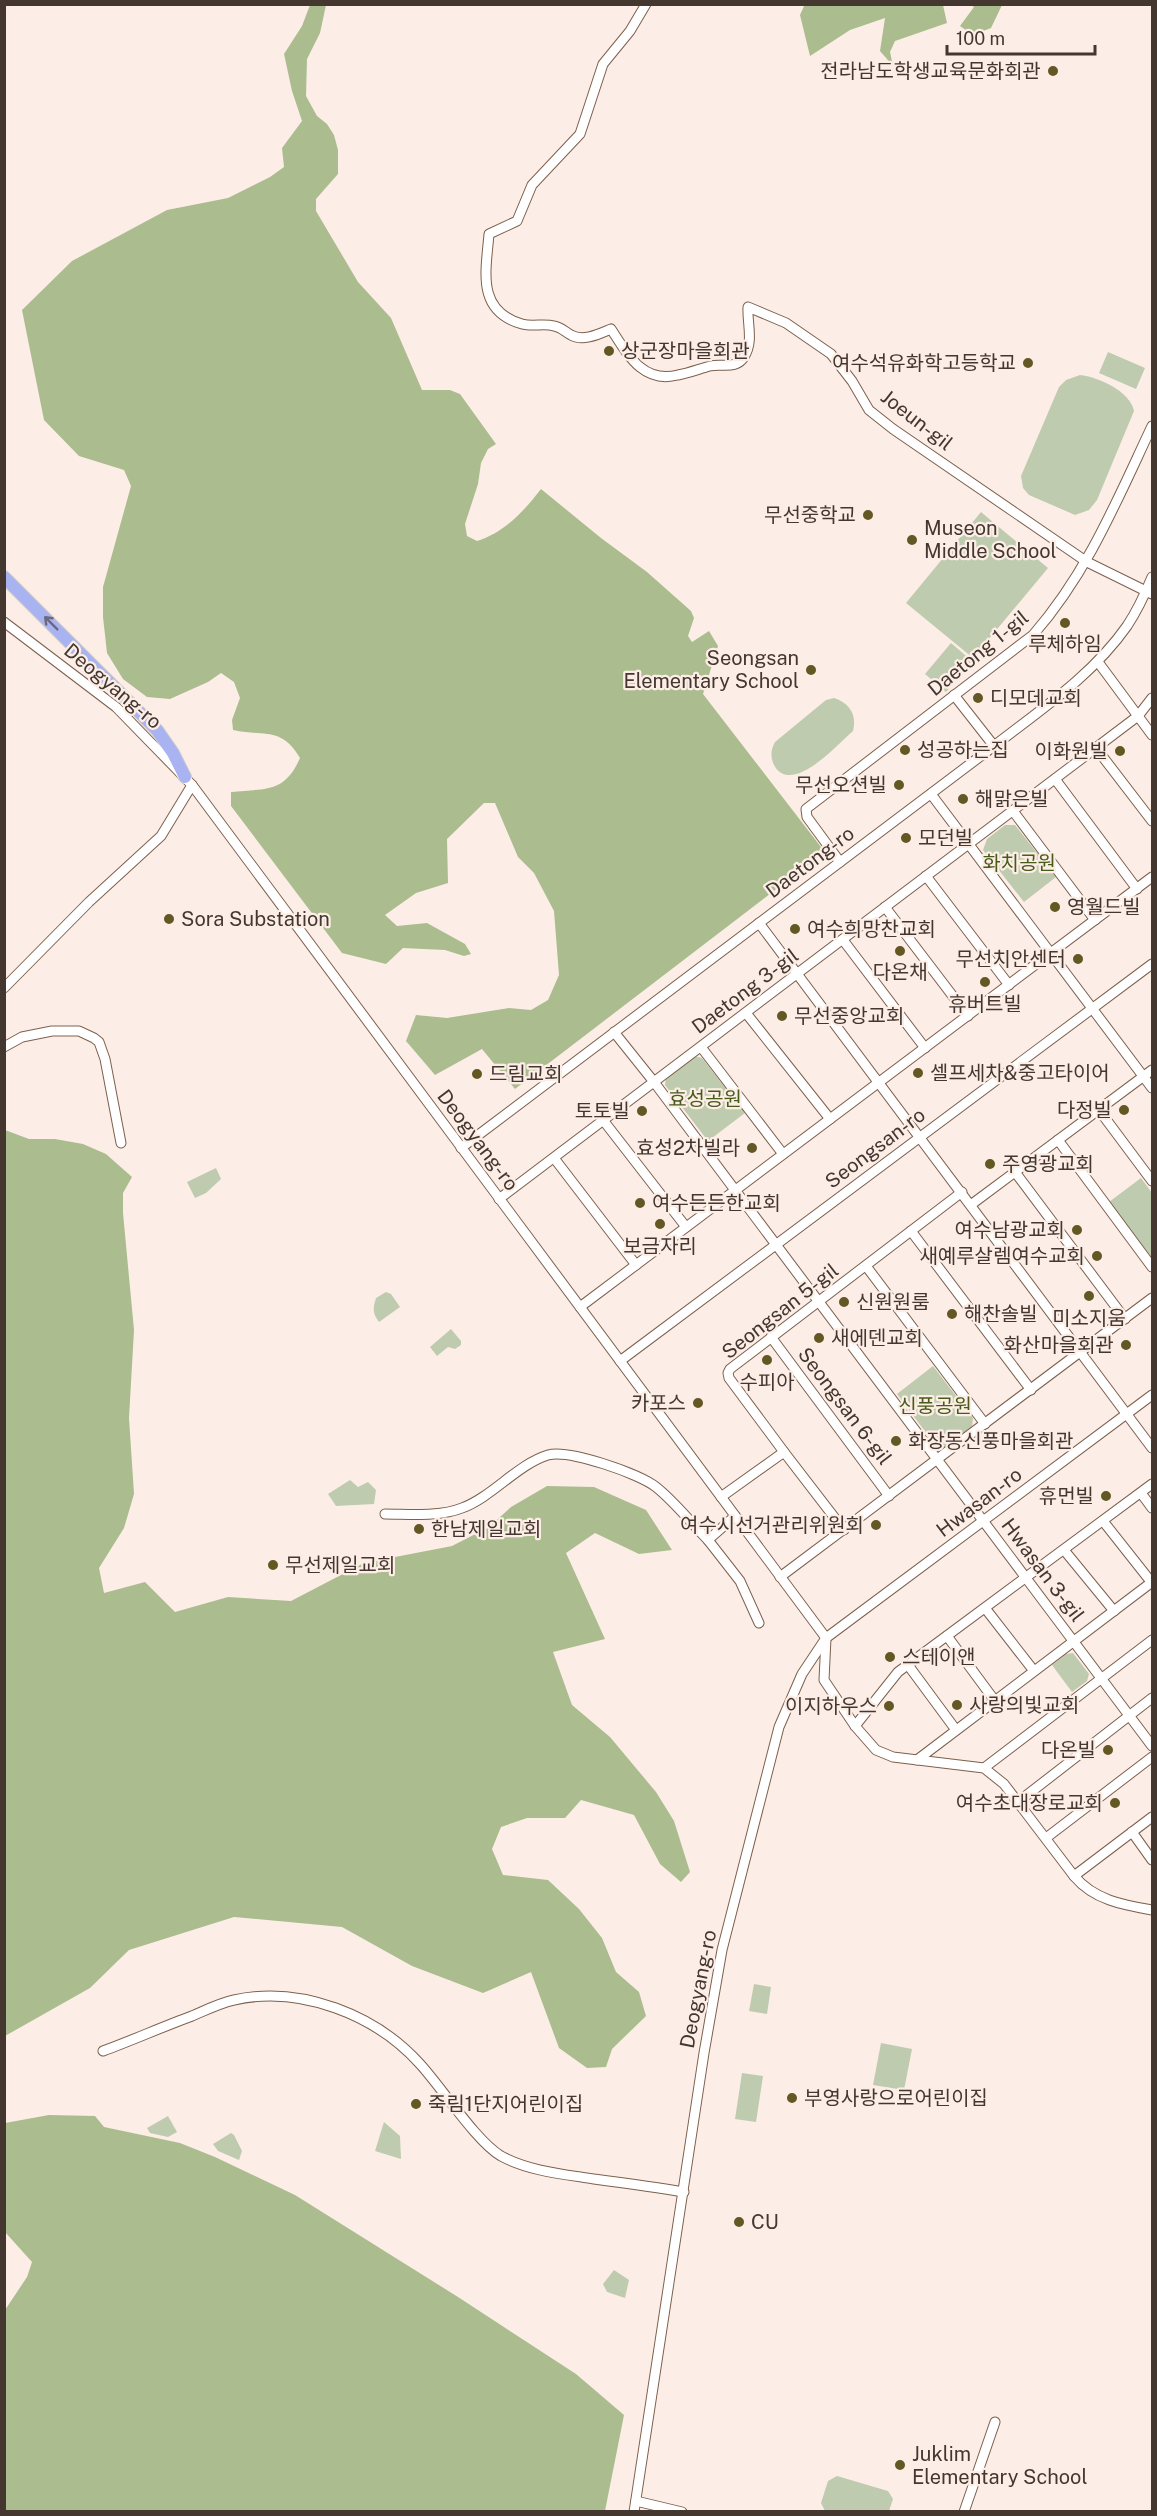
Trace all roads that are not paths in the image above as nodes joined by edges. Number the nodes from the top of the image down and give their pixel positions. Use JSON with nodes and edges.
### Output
{"nodes":[{"id":1,"x":646,"y":4,"type":"edge"},
{"id":2,"x":1152,"y":426,"type":"edge"},
{"id":3,"x":1087,"y":562,"type":"junction"},
{"id":4,"x":4,"y":577,"type":"edge"},
{"id":5,"x":1152,"y":578,"type":"edge"},
{"id":6,"x":1149,"y":592,"type":"edge"},
{"id":7,"x":4,"y":622,"type":"edge"},
{"id":8,"x":1098,"y":662,"type":"junction"},
{"id":9,"x":954,"y":696,"type":"junction"},
{"id":10,"x":1152,"y":698,"type":"edge"},
{"id":11,"x":1138,"y":716,"type":"junction"},
{"id":12,"x":1152,"y":735,"type":"edge"},
{"id":13,"x":993,"y":746,"type":"junction"},
{"id":14,"x":1096,"y":748,"type":"junction"},
{"id":15,"x":1055,"y":779,"type":"junction"},
{"id":16,"x":188,"y":781,"type":"junction"},
{"id":17,"x":931,"y":794,"type":"junction"},
{"id":18,"x":1013,"y":811,"type":"junction"},
{"id":19,"x":1152,"y":821,"type":"edge"},
{"id":20,"x":970,"y":843,"type":"junction"},
{"id":21,"x":840,"y":862,"type":"junction"},
{"id":22,"x":926,"y":876,"type":"junction"},
{"id":23,"x":1152,"y":877,"type":"edge"},
{"id":24,"x":1137,"y":888,"type":"junction"},
{"id":25,"x":885,"y":908,"type":"junction"},
{"id":26,"x":1095,"y":920,"type":"junction"},
{"id":27,"x":759,"y":923,"type":"junction"},
{"id":28,"x":843,"y":940,"type":"junction"},
{"id":29,"x":1052,"y":952,"type":"junction"},
{"id":30,"x":1152,"y":964,"type":"edge"},
{"id":31,"x":798,"y":974,"type":"junction"},
{"id":32,"x":1009,"y":985,"type":"junction"},
{"id":33,"x":4,"y":988,"type":"edge"},
{"id":34,"x":1093,"y":1008,"type":"junction"},
{"id":35,"x":746,"y":1012,"type":"junction"},
{"id":36,"x":968,"y":1016,"type":"junction"},
{"id":37,"x":614,"y":1032,"type":"junction"},
{"id":38,"x":4,"y":1047,"type":"edge"},
{"id":39,"x":701,"y":1047,"type":"junction"},
{"id":40,"x":925,"y":1048,"type":"junction"},
{"id":41,"x":1152,"y":1070,"type":"edge"},
{"id":42,"x":1144,"y":1076,"type":"junction"},
{"id":43,"x":654,"y":1082,"type":"junction"},
{"id":44,"x":878,"y":1083,"type":"junction"},
{"id":45,"x":1152,"y":1088,"type":"edge"},
{"id":46,"x":1099,"y":1110,"type":"junction"},
{"id":47,"x":830,"y":1119,"type":"junction"},
{"id":48,"x":603,"y":1120,"type":"junction"},
{"id":49,"x":920,"y":1137,"type":"junction"},
{"id":50,"x":1058,"y":1140,"type":"junction"},
{"id":51,"x":121,"y":1143,"type":"dead end"},
{"id":52,"x":461,"y":1148,"type":"junction"},
{"id":53,"x":783,"y":1154,"type":"junction"},
{"id":54,"x":554,"y":1158,"type":"junction"},
{"id":55,"x":1015,"y":1172,"type":"junction"},
{"id":56,"x":1152,"y":1181,"type":"edge"},
{"id":57,"x":735,"y":1191,"type":"junction"},
{"id":58,"x":962,"y":1192,"type":"junction"},
{"id":59,"x":499,"y":1199,"type":"junction"},
{"id":60,"x":972,"y":1204,"type":"junction"},
{"id":61,"x":686,"y":1227,"type":"junction"},
{"id":62,"x":911,"y":1231,"type":"junction"},
{"id":63,"x":776,"y":1245,"type":"junction"},
{"id":64,"x":636,"y":1264,"type":"junction"},
{"id":65,"x":866,"y":1266,"type":"junction"},
{"id":66,"x":1152,"y":1268,"type":"edge"},
{"id":67,"x":1152,"y":1298,"type":"edge"},
{"id":68,"x":819,"y":1301,"type":"junction"},
{"id":69,"x":580,"y":1307,"type":"junction"},
{"id":70,"x":1125,"y":1319,"type":"junction"},
{"id":71,"x":771,"y":1337,"type":"junction"},
{"id":72,"x":1080,"y":1352,"type":"junction"},
{"id":73,"x":620,"y":1361,"type":"junction"},
{"id":74,"x":1031,"y":1390,"type":"junction"},
{"id":75,"x":1152,"y":1395,"type":"edge"},
{"id":76,"x":1127,"y":1414,"type":"junction"},
{"id":77,"x":985,"y":1424,"type":"junction"},
{"id":78,"x":1152,"y":1448,"type":"edge"},
{"id":79,"x":784,"y":1452,"type":"junction"},
{"id":80,"x":937,"y":1460,"type":"junction"},
{"id":81,"x":1152,"y":1485,"type":"edge"},
{"id":82,"x":1141,"y":1493,"type":"junction"},
{"id":83,"x":889,"y":1496,"type":"junction"},
{"id":84,"x":721,"y":1497,"type":"junction"},
{"id":85,"x":1152,"y":1508,"type":"edge"},
{"id":86,"x":385,"y":1514,"type":"dead end"},
{"id":87,"x":735,"y":1516,"type":"junction"},
{"id":88,"x":983,"y":1521,"type":"junction"},
{"id":89,"x":1103,"y":1521,"type":"junction"},
{"id":90,"x":844,"y":1530,"type":"junction"},
{"id":91,"x":708,"y":1540,"type":"junction"},
{"id":92,"x":1064,"y":1550,"type":"junction"},
{"id":93,"x":780,"y":1577,"type":"junction"},
{"id":94,"x":1026,"y":1578,"type":"junction"},
{"id":95,"x":1152,"y":1583,"type":"edge"},
{"id":96,"x":985,"y":1608,"type":"junction"},
{"id":97,"x":1114,"y":1611,"type":"junction"},
{"id":98,"x":759,"y":1623,"type":"dead end"},
{"id":99,"x":947,"y":1636,"type":"junction"},
{"id":100,"x":826,"y":1638,"type":"junction"},
{"id":101,"x":1152,"y":1640,"type":"edge"},
{"id":102,"x":1074,"y":1641,"type":"junction"},
{"id":103,"x":908,"y":1665,"type":"junction"},
{"id":104,"x":1034,"y":1671,"type":"junction"},
{"id":105,"x":1101,"y":1678,"type":"junction"},
{"id":106,"x":1152,"y":1698,"type":"edge"},
{"id":107,"x":995,"y":1701,"type":"junction"},
{"id":108,"x":1130,"y":1715,"type":"junction"},
{"id":109,"x":855,"y":1726,"type":"junction"},
{"id":110,"x":956,"y":1730,"type":"junction"},
{"id":111,"x":1152,"y":1746,"type":"edge"},
{"id":112,"x":1152,"y":1757,"type":"edge"},
{"id":113,"x":917,"y":1760,"type":"junction"},
{"id":114,"x":984,"y":1768,"type":"junction"},
{"id":115,"x":1018,"y":1802,"type":"junction"},
{"id":116,"x":1152,"y":1817,"type":"edge"},
{"id":117,"x":1132,"y":1832,"type":"junction"},
{"id":118,"x":1046,"y":1838,"type":"junction"},
{"id":119,"x":1152,"y":1860,"type":"edge"},
{"id":120,"x":1074,"y":1876,"type":"junction"},
{"id":121,"x":1152,"y":1910,"type":"edge"},
{"id":122,"x":103,"y":2052,"type":"dead end"},
{"id":123,"x":684,"y":2192,"type":"junction"},
{"id":124,"x":995,"y":2422,"type":"dead end"},
{"id":125,"x":636,"y":2501,"type":"junction"},
{"id":126,"x":634,"y":2511,"type":"edge"},
{"id":127,"x":682,"y":2511,"type":"edge"},
{"id":128,"x":964,"y":2511,"type":"edge"}],
"edges":[{"from":1,"to":3,"type":"street","name":"Joeun-gil"},
{"from":2,"to":3,"type":"street","name":"Daetong 1-gil"},
{"from":3,"to":6,"type":"street"},
{"from":3,"to":9,"type":"street","name":"Daetong 1-gil"},
{"from":16,"to":4,"type":"main road","one_way":true},
{"from":5,"to":6,"type":"street","name":"Daetong-ro"},
{"from":6,"to":8,"type":"street","name":"Daetong-ro"},
{"from":7,"to":16,"type":"street","name":"Deogyang-ro"},
{"from":8,"to":11,"type":"street"},
{"from":8,"to":13,"type":"street","name":"Daetong-ro"},
{"from":9,"to":13,"type":"street"},
{"from":9,"to":21,"type":"street","name":"Daetong 1-gil"},
{"from":10,"to":11,"type":"street","name":"Daetong 3-gil"},
{"from":11,"to":12,"type":"street"},
{"from":11,"to":14,"type":"street","name":"Daetong 3-gil"},
{"from":13,"to":17,"type":"street","name":"Daetong-ro"},
{"from":14,"to":15,"type":"street","name":"Daetong 3-gil"},
{"from":14,"to":19,"type":"street"},
{"from":15,"to":18,"type":"street","name":"Daetong 3-gil"},
{"from":15,"to":24,"type":"street"},
{"from":16,"to":33,"type":"street"},
{"from":16,"to":52,"type":"street","name":"Deogyang-ro"},
{"from":17,"to":20,"type":"street"},
{"from":17,"to":21,"type":"street","name":"Daetong-ro"},
{"from":18,"to":20,"type":"street","name":"Daetong 3-gil"},
{"from":18,"to":26,"type":"street"},
{"from":20,"to":22,"type":"street","name":"Daetong 3-gil"},
{"from":20,"to":29,"type":"street"},
{"from":21,"to":27,"type":"street","name":"Daetong-ro"},
{"from":22,"to":25,"type":"street","name":"Daetong 3-gil"},
{"from":22,"to":32,"type":"street"},
{"from":23,"to":24,"type":"street"},
{"from":24,"to":26,"type":"street"},
{"from":25,"to":28,"type":"street","name":"Daetong 3-gil"},
{"from":25,"to":36,"type":"street"},
{"from":26,"to":29,"type":"street"},
{"from":27,"to":31,"type":"street"},
{"from":27,"to":37,"type":"street","name":"Daetong-ro"},
{"from":28,"to":31,"type":"street","name":"Daetong 3-gil"},
{"from":28,"to":40,"type":"street"},
{"from":29,"to":32,"type":"street"},
{"from":29,"to":34,"type":"street"},
{"from":30,"to":34,"type":"street","name":"Seongsan-ro"},
{"from":31,"to":35,"type":"street","name":"Daetong 3-gil"},
{"from":31,"to":44,"type":"street"},
{"from":32,"to":36,"type":"street"},
{"from":34,"to":42,"type":"street"},
{"from":34,"to":49,"type":"street","name":"Seongsan-ro"},
{"from":35,"to":39,"type":"street","name":"Daetong 3-gil"},
{"from":35,"to":47,"type":"street"},
{"from":36,"to":40,"type":"street"},
{"from":37,"to":43,"type":"street","name":"Seongsan 6-gil"},
{"from":37,"to":52,"type":"street","name":"Daetong-ro"},
{"from":38,"to":51,"type":"street"},
{"from":39,"to":43,"type":"street","name":"Daetong 3-gil"},
{"from":39,"to":53,"type":"street"},
{"from":40,"to":44,"type":"street"},
{"from":41,"to":42,"type":"street"},
{"from":42,"to":45,"type":"street"},
{"from":42,"to":46,"type":"street"},
{"from":43,"to":48,"type":"street","name":"Daetong 3-gil"},
{"from":43,"to":57,"type":"street","name":"Seongsan 6-gil"},
{"from":44,"to":47,"type":"street"},
{"from":44,"to":49,"type":"street"},
{"from":46,"to":50,"type":"street"},
{"from":46,"to":56,"type":"street"},
{"from":47,"to":53,"type":"street"},
{"from":48,"to":54,"type":"street","name":"Daetong 3-gil"},
{"from":48,"to":61,"type":"street"},
{"from":49,"to":58,"type":"street"},
{"from":49,"to":63,"type":"street","name":"Seongsan-ro"},
{"from":50,"to":55,"type":"street"},
{"from":50,"to":66,"type":"street"},
{"from":52,"to":59,"type":"street","name":"Deogyang-ro"},
{"from":53,"to":57,"type":"street"},
{"from":54,"to":59,"type":"street","name":"Daetong 3-gil"},
{"from":54,"to":64,"type":"street"},
{"from":55,"to":60,"type":"street"},
{"from":55,"to":70,"type":"street"},
{"from":57,"to":61,"type":"street"},
{"from":57,"to":63,"type":"street","name":"Seongsan 6-gil"},
{"from":58,"to":60,"type":"street"},
{"from":58,"to":62,"type":"street","name":"Seongsan 5-gil"},
{"from":59,"to":69,"type":"street","name":"Deogyang-ro"},
{"from":60,"to":72,"type":"street"},
{"from":61,"to":64,"type":"street"},
{"from":62,"to":65,"type":"street","name":"Seongsan 5-gil"},
{"from":62,"to":74,"type":"street"},
{"from":63,"to":68,"type":"street","name":"Seongsan 6-gil"},
{"from":63,"to":73,"type":"street","name":"Seongsan-ro"},
{"from":64,"to":69,"type":"street"},
{"from":65,"to":68,"type":"street","name":"Seongsan 5-gil"},
{"from":65,"to":77,"type":"street"},
{"from":67,"to":70,"type":"street","name":"Seongsan 6-gil"},
{"from":68,"to":71,"type":"street","name":"Seongsan 5-gil"},
{"from":68,"to":80,"type":"street","name":"Seongsan 6-gil"},
{"from":69,"to":73,"type":"street","name":"Deogyang-ro"},
{"from":70,"to":72,"type":"street","name":"Seongsan 6-gil"},
{"from":71,"to":79,"type":"street","name":"Seongsan 5-gil"},
{"from":71,"to":83,"type":"street","name":"Seongsan 6-gil"},
{"from":72,"to":74,"type":"street","name":"Seongsan 6-gil"},
{"from":72,"to":76,"type":"street"},
{"from":73,"to":84,"type":"street","name":"Deogyang-ro"},
{"from":74,"to":77,"type":"street","name":"Seongsan 6-gil"},
{"from":75,"to":76,"type":"street","name":"Hwasan-ro"},
{"from":76,"to":78,"type":"street"},
{"from":76,"to":88,"type":"street","name":"Hwasan-ro"},
{"from":77,"to":80,"type":"street","name":"Seongsan 6-gil"},
{"from":79,"to":84,"type":"street"},
{"from":79,"to":90,"type":"street"},
{"from":80,"to":83,"type":"street","name":"Seongsan 6-gil"},
{"from":80,"to":88,"type":"street","name":"Hwasan 3-gil"},
{"from":81,"to":82,"type":"street"},
{"from":82,"to":85,"type":"street"},
{"from":82,"to":89,"type":"street"},
{"from":83,"to":90,"type":"street","name":"Seongsan 6-gil"},
{"from":84,"to":87,"type":"street","name":"Deogyang-ro"},
{"from":86,"to":91,"type":"street"},
{"from":87,"to":91,"type":"street"},
{"from":87,"to":93,"type":"street","name":"Deogyang-ro"},
{"from":88,"to":94,"type":"street","name":"Hwasan 3-gil"},
{"from":88,"to":100,"type":"street","name":"Hwasan-ro"},
{"from":89,"to":92,"type":"street"},
{"from":89,"to":95,"type":"street"},
{"from":90,"to":93,"type":"street","name":"Seongsan 6-gil"},
{"from":91,"to":98,"type":"street"},
{"from":92,"to":94,"type":"street"},
{"from":92,"to":97,"type":"street"},
{"from":93,"to":100,"type":"street","name":"Deogyang-ro"},
{"from":94,"to":96,"type":"street"},
{"from":94,"to":102,"type":"street","name":"Hwasan 3-gil"},
{"from":95,"to":97,"type":"street","name":"Hwasan 3-gil"},
{"from":96,"to":99,"type":"street"},
{"from":96,"to":104,"type":"street"},
{"from":97,"to":102,"type":"street","name":"Hwasan 3-gil"},
{"from":99,"to":103,"type":"street"},
{"from":99,"to":107,"type":"street"},
{"from":100,"to":109,"type":"street"},
{"from":100,"to":123,"type":"street","name":"Deogyang-ro"},
{"from":101,"to":105,"type":"street"},
{"from":102,"to":104,"type":"street"},
{"from":102,"to":105,"type":"street","name":"Hwasan 3-gil"},
{"from":103,"to":109,"type":"street"},
{"from":103,"to":110,"type":"street"},
{"from":104,"to":107,"type":"street"},
{"from":105,"to":108,"type":"street","name":"Hwasan 3-gil"},
{"from":105,"to":114,"type":"street"},
{"from":106,"to":108,"type":"street"},
{"from":107,"to":110,"type":"street"},
{"from":108,"to":111,"type":"street","name":"Hwasan 3-gil"},
{"from":108,"to":115,"type":"street"},
{"from":109,"to":113,"type":"street"},
{"from":110,"to":113,"type":"street"},
{"from":112,"to":118,"type":"street"},
{"from":113,"to":114,"type":"street"},
{"from":114,"to":115,"type":"street"},
{"from":115,"to":118,"type":"street"},
{"from":116,"to":117,"type":"street"},
{"from":117,"to":119,"type":"street"},
{"from":117,"to":120,"type":"street"},
{"from":118,"to":120,"type":"street"},
{"from":120,"to":121,"type":"street"},
{"from":122,"to":123,"type":"street"},
{"from":123,"to":125,"type":"street","name":"Deogyang-ro"},
{"from":124,"to":128,"type":"street"},
{"from":125,"to":126,"type":"street","name":"Deogyang-ro"},
{"from":125,"to":127,"type":"street"}]}
